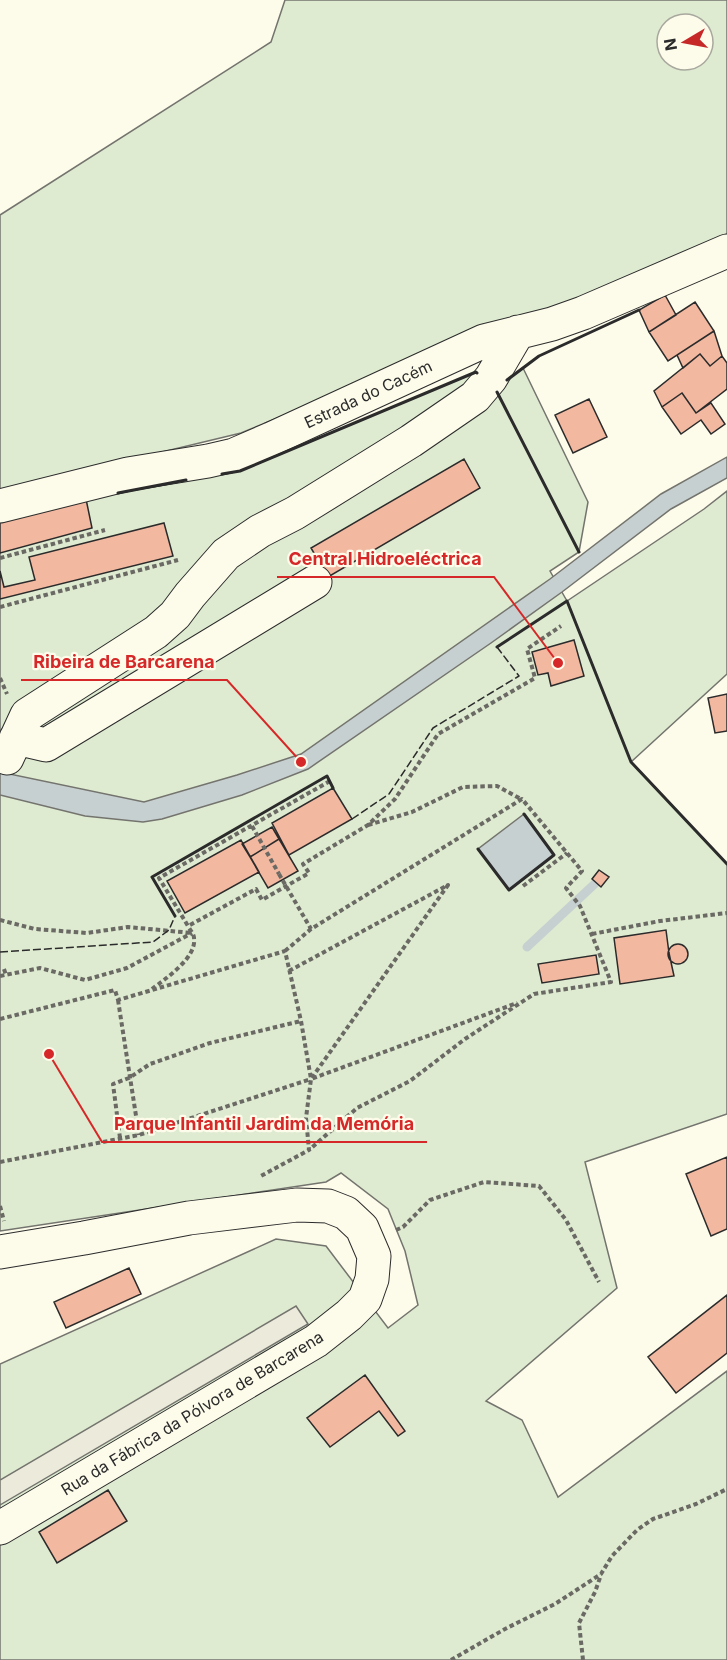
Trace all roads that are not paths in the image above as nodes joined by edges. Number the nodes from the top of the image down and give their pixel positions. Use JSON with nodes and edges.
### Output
{"nodes":[{"id":1,"x":727,"y":250,"type":"edge"},
{"id":2,"x":518,"y":332,"type":"junction"},
{"id":3,"x":0,"y":506,"type":"edge"},
{"id":4,"x":315,"y":582,"type":"dead end"},
{"id":5,"x":0,"y":1252,"type":"edge"},
{"id":6,"x":0,"y":1528,"type":"edge"}],
"edges":[{"from":1,"to":2,"type":"street","name":"Estrada do Cacém"},
{"from":2,"to":3,"type":"street","name":"Estrada do Cacém"},
{"from":2,"to":4,"type":"street"},
{"from":5,"to":6,"type":"street","name":"Rua da Fábrica da Pólvora de Barcarena"}]}
